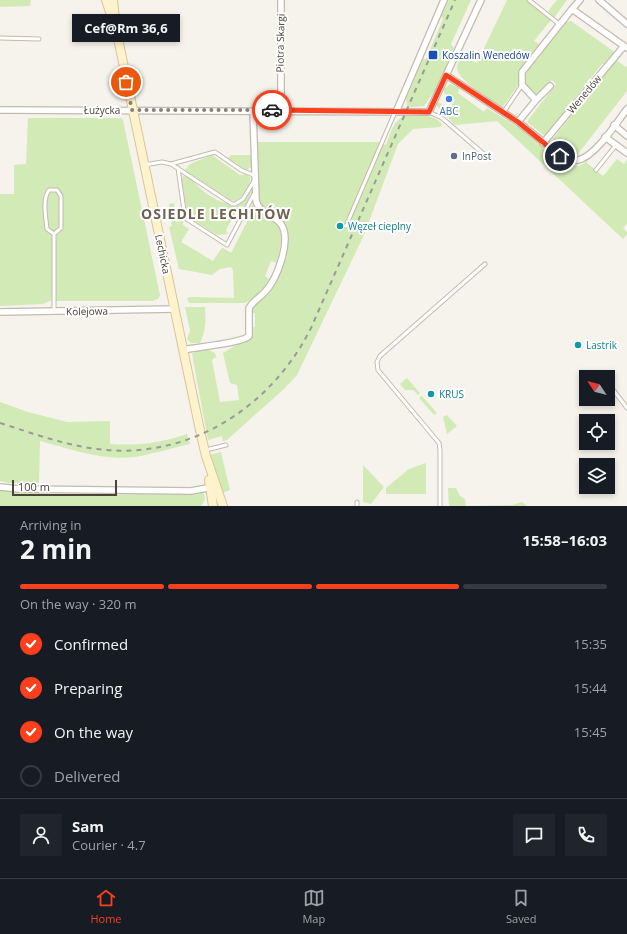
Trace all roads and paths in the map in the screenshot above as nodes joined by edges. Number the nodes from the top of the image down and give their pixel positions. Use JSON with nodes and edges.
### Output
{"nodes":[{"id":1,"x":106,"y":0,"type":"edge"},
{"id":2,"x":113,"y":0,"type":"edge"},
{"id":3,"x":281,"y":0,"type":"edge"},
{"id":4,"x":444,"y":0,"type":"edge"},
{"id":5,"x":481,"y":0,"type":"edge"},
{"id":6,"x":529,"y":0,"type":"edge"},
{"id":7,"x":580,"y":0,"type":"edge"},
{"id":8,"x":599,"y":0,"type":"edge"},
{"id":9,"x":572,"y":9,"type":"junction"},
{"id":10,"x":559,"y":24,"type":"junction"},
{"id":11,"x":627,"y":24,"type":"edge"},
{"id":12,"x":116,"y":29,"type":"junction"},
{"id":13,"x":0,"y":38,"type":"edge"},
{"id":14,"x":40,"y":39,"type":"dead end"},
{"id":15,"x":625,"y":47,"type":"edge"},
{"id":16,"x":446,"y":75,"type":"junction"},
{"id":17,"x":522,"y":85,"type":"junction"},
{"id":18,"x":550,"y":86,"type":"dead end"},
{"id":19,"x":536,"y":100,"type":"junction"},
{"id":20,"x":627,"y":109,"type":"edge"},
{"id":21,"x":0,"y":110,"type":"edge"},
{"id":22,"x":132,"y":110,"type":"junction"},
{"id":23,"x":281,"y":110,"type":"junction"},
{"id":24,"x":253,"y":111,"type":"junction"},
{"id":25,"x":396,"y":111,"type":"junction"},
{"id":26,"x":429,"y":112,"type":"junction"},
{"id":27,"x":502,"y":113,"type":"junction"},
{"id":28,"x":518,"y":122,"type":"junction"},
{"id":29,"x":614,"y":125,"type":"junction"},
{"id":30,"x":627,"y":136,"type":"edge"},
{"id":31,"x":605,"y":137,"type":"junction"},
{"id":32,"x":544,"y":143,"type":"junction"},
{"id":33,"x":616,"y":145,"type":"junction"},
{"id":34,"x":627,"y":153,"type":"edge"},
{"id":35,"x":486,"y":156,"type":"dead end"},
{"id":36,"x":171,"y":164,"type":"junction"},
{"id":37,"x":144,"y":165,"type":"junction"},
{"id":38,"x":178,"y":168,"type":"junction"},
{"id":39,"x":596,"y":170,"type":"dead end"},
{"id":40,"x":256,"y":176,"type":"junction"},
{"id":41,"x":256,"y":188,"type":"junction"},
{"id":42,"x":346,"y":226,"type":"dead end"},
{"id":43,"x":54,"y":234,"type":"junction"},
{"id":44,"x":485,"y":264,"type":"dead end"},
{"id":45,"x":174,"y":309,"type":"junction"},
{"id":46,"x":54,"y":311,"type":"junction"},
{"id":47,"x":0,"y":312,"type":"edge"},
{"id":48,"x":183,"y":350,"type":"junction"},
{"id":49,"x":615,"y":392,"type":"edge"},
{"id":50,"x":627,"y":408,"type":"edge"},
{"id":51,"x":226,"y":444,"type":"dead end"},
{"id":52,"x":205,"y":453,"type":"junction"},
{"id":53,"x":0,"y":487,"type":"edge"},
{"id":54,"x":213,"y":487,"type":"junction"},
{"id":55,"x":213,"y":506,"type":"edge"},
{"id":56,"x":223,"y":506,"type":"edge"},
{"id":57,"x":440,"y":506,"type":"edge"}],
"edges":[{"from":1,"to":12,"type":"street","name":"Lechicka"},
{"from":2,"to":12,"type":"street","name":"Lechicka"},
{"from":3,"to":23,"type":"street","name":"Piotra Skargi"},
{"from":4,"to":25,"type":"street"},
{"from":5,"to":16,"type":"street"},
{"from":6,"to":10,"type":"lane"},
{"from":7,"to":9,"type":"street"},
{"from":8,"to":11,"type":"street"},
{"from":9,"to":10,"type":"street"},
{"from":9,"to":15,"type":"street","name":"Wenedów"},
{"from":10,"to":17,"type":"street"},
{"from":12,"to":22,"type":"street","name":"Lechicka"},
{"from":13,"to":14,"type":"lane"},
{"from":15,"to":32,"type":"street","name":"Wenedów"},
{"from":16,"to":26,"type":"street"},
{"from":16,"to":27,"type":"street"},
{"from":17,"to":19,"type":"street"},
{"from":17,"to":27,"type":"lane"},
{"from":18,"to":19,"type":"street"},
{"from":19,"to":28,"type":"street"},
{"from":20,"to":29,"type":"street"},
{"from":21,"to":22,"type":"street","name":"Łużycka"},
{"from":22,"to":24,"type":"street","name":"Łużycka"},
{"from":22,"to":37,"type":"street","name":"Lechicka"},
{"from":23,"to":24,"type":"street","name":"Łużycka"},
{"from":23,"to":25,"type":"street","name":"Łużycka"},
{"from":24,"to":40,"type":"street"},
{"from":25,"to":26,"type":"street","name":"Łużycka"},
{"from":25,"to":42,"type":"lane"},
{"from":26,"to":35,"type":"lane"},
{"from":27,"to":28,"type":"street"},
{"from":28,"to":32,"type":"street"},
{"from":29,"to":30,"type":"street"},
{"from":29,"to":31,"type":"street"},
{"from":31,"to":32,"type":"street"},
{"from":31,"to":33,"type":"street"},
{"from":33,"to":34,"type":"street"},
{"from":33,"to":39,"type":"lane"},
{"from":36,"to":37,"type":"lane"},
{"from":36,"to":38,"type":"lane"},
{"from":36,"to":40,"type":"lane"},
{"from":37,"to":45,"type":"street","name":"Lechicka"},
{"from":38,"to":40,"type":"lane"},
{"from":38,"to":41,"type":"lane"},
{"from":40,"to":41,"type":"street"},
{"from":41,"to":48,"type":"street"},
{"from":43,"to":43,"type":"lane"},
{"from":43,"to":46,"type":"lane"},
{"from":44,"to":57,"type":"lane"},
{"from":45,"to":46,"type":"street","name":"Kolejowa"},
{"from":45,"to":48,"type":"street","name":"Lechicka"},
{"from":46,"to":47,"type":"street","name":"Kolejowa"},
{"from":48,"to":52,"type":"street","name":"Lechicka"},
{"from":49,"to":50,"type":"lane"},
{"from":51,"to":52,"type":"lane"},
{"from":52,"to":54,"type":"street","name":"Lechicka"},
{"from":53,"to":54,"type":"street"},
{"from":54,"to":55,"type":"street","name":"Lechicka"},
{"from":54,"to":56,"type":"street","name":"Lechicka"}]}
